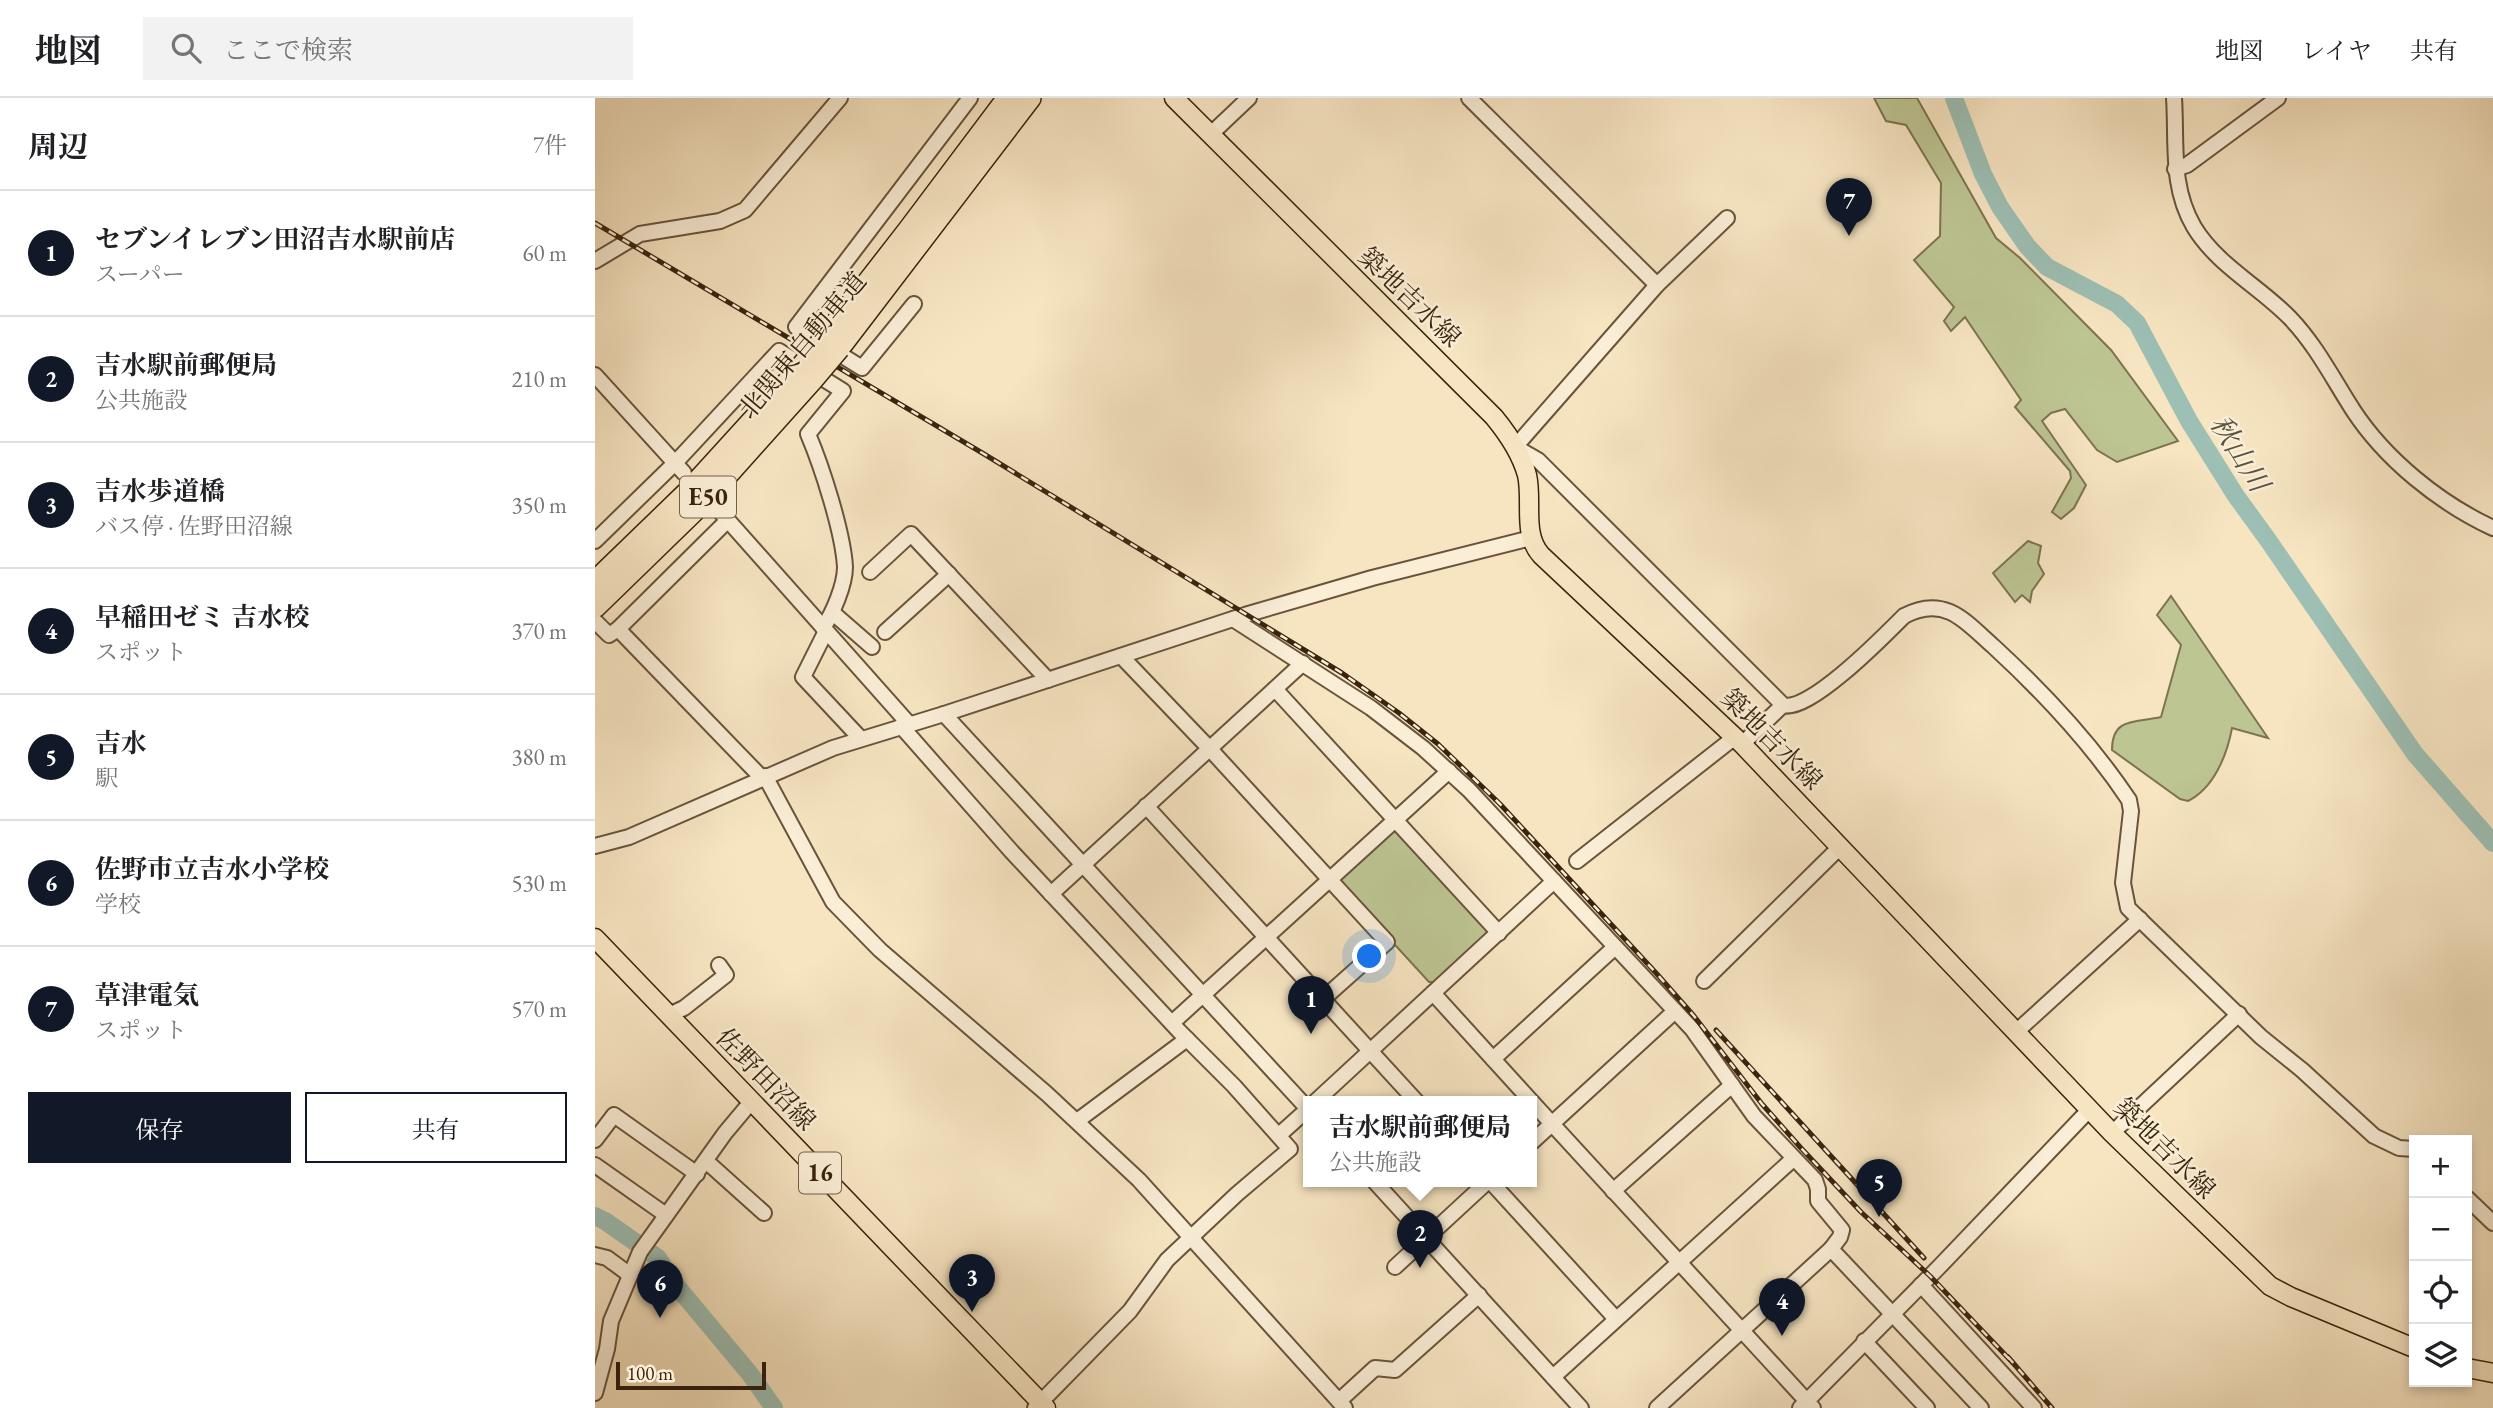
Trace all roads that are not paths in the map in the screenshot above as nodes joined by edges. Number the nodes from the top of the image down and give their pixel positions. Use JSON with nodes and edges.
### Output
{"nodes":[{"id":1,"x":840,"y":98,"type":"edge"},
{"id":2,"x":970,"y":98,"type":"edge"},
{"id":3,"x":1008,"y":98,"type":"edge"},
{"id":4,"x":1030,"y":98,"type":"edge"},
{"id":5,"x":1174,"y":98,"type":"edge"},
{"id":6,"x":1249,"y":98,"type":"edge"},
{"id":7,"x":2174,"y":98,"type":"edge"},
{"id":8,"x":2278,"y":98,"type":"edge"},
{"id":9,"x":1475,"y":100,"type":"edge"},
{"id":10,"x":1210,"y":134,"type":"junction"},
{"id":11,"x":2175,"y":169,"type":"junction"},
{"id":12,"x":1727,"y":218,"type":"dead end"},
{"id":13,"x":595,"y":261,"type":"edge"},
{"id":14,"x":1657,"y":285,"type":"junction"},
{"id":15,"x":914,"y":304,"type":"dead end"},
{"id":16,"x":831,"y":344,"type":"junction"},
{"id":17,"x":595,"y":375,"type":"edge"},
{"id":18,"x":805,"y":375,"type":"junction"},
{"id":19,"x":1515,"y":447,"type":"junction"},
{"id":20,"x":680,"y":468,"type":"junction"},
{"id":21,"x":717,"y":508,"type":"dead end"},
{"id":22,"x":727,"y":521,"type":"junction"},
{"id":23,"x":2493,"y":528,"type":"edge"},
{"id":24,"x":1531,"y":538,"type":"junction"},
{"id":25,"x":595,"y":541,"type":"edge"},
{"id":26,"x":870,"y":572,"type":"dead end"},
{"id":27,"x":949,"y":574,"type":"junction"},
{"id":28,"x":595,"y":582,"type":"edge"},
{"id":29,"x":595,"y":607,"type":"edge"},
{"id":30,"x":833,"y":613,"type":"junction"},
{"id":31,"x":1233,"y":619,"type":"junction"},
{"id":32,"x":595,"y":621,"type":"edge"},
{"id":33,"x":618,"y":629,"type":"junction"},
{"id":34,"x":824,"y":630,"type":"junction"},
{"id":35,"x":885,"y":632,"type":"dead end"},
{"id":36,"x":872,"y":647,"type":"dead end"},
{"id":37,"x":1121,"y":656,"type":"junction"},
{"id":38,"x":1303,"y":663,"type":"junction"},
{"id":39,"x":1048,"y":680,"type":"junction"},
{"id":40,"x":1275,"y":689,"type":"junction"},
{"id":41,"x":1783,"y":705,"type":"junction"},
{"id":42,"x":944,"y":714,"type":"junction"},
{"id":43,"x":905,"y":725,"type":"junction"},
{"id":44,"x":861,"y":739,"type":"junction"},
{"id":45,"x":1739,"y":741,"type":"junction"},
{"id":46,"x":1209,"y":748,"type":"junction"},
{"id":47,"x":1449,"y":771,"type":"junction"},
{"id":48,"x":763,"y":777,"type":"junction"},
{"id":49,"x":1146,"y":806,"type":"junction"},
{"id":50,"x":1394,"y":821,"type":"junction"},
{"id":51,"x":595,"y":846,"type":"edge"},
{"id":52,"x":1840,"y":847,"type":"junction"},
{"id":53,"x":1577,"y":861,"type":"dead end"},
{"id":54,"x":1082,"y":865,"type":"junction"},
{"id":55,"x":1329,"y":880,"type":"junction"},
{"id":56,"x":1554,"y":881,"type":"junction"},
{"id":57,"x":1051,"y":894,"type":"junction"},
{"id":58,"x":2140,"y":919,"type":"junction"},
{"id":59,"x":1499,"y":933,"type":"junction"},
{"id":60,"x":1266,"y":937,"type":"junction"},
{"id":61,"x":595,"y":938,"type":"edge"},
{"id":62,"x":1615,"y":947,"type":"junction"},
{"id":63,"x":719,"y":965,"type":"dead end"},
{"id":64,"x":1704,"y":981,"type":"dead end"},
{"id":65,"x":1433,"y":993,"type":"junction"},
{"id":66,"x":1204,"y":996,"type":"junction"},
{"id":67,"x":1323,"y":999,"type":"junction"},
{"id":68,"x":1675,"y":1011,"type":"junction"},
{"id":69,"x":2239,"y":1014,"type":"junction"},
{"id":70,"x":669,"y":1016,"type":"junction"},
{"id":71,"x":1172,"y":1023,"type":"junction"},
{"id":72,"x":2016,"y":1032,"type":"junction"},
{"id":73,"x":1187,"y":1039,"type":"junction"},
{"id":74,"x":1370,"y":1051,"type":"junction"},
{"id":75,"x":1493,"y":1059,"type":"junction"},
{"id":76,"x":1732,"y":1085,"type":"junction"},
{"id":77,"x":1321,"y":1096,"type":"edge"},
{"id":78,"x":1411,"y":1096,"type":"edge"},
{"id":79,"x":1527,"y":1096,"type":"edge"},
{"id":80,"x":751,"y":1102,"type":"junction"},
{"id":81,"x":1303,"y":1104,"type":"edge"},
{"id":82,"x":1537,"y":1108,"type":"edge"},
{"id":83,"x":2089,"y":1110,"type":"junction"},
{"id":84,"x":1303,"y":1113,"type":"edge"},
{"id":85,"x":1077,"y":1121,"type":"junction"},
{"id":86,"x":1552,"y":1124,"type":"junction"},
{"id":87,"x":597,"y":1130,"type":"edge"},
{"id":88,"x":2112,"y":1133,"type":"junction"},
{"id":89,"x":1279,"y":1135,"type":"junction"},
{"id":90,"x":1537,"y":1138,"type":"edge"},
{"id":91,"x":2409,"y":1149,"type":"edge"},
{"id":92,"x":1793,"y":1158,"type":"junction"},
{"id":93,"x":706,"y":1161,"type":"junction"},
{"id":94,"x":595,"y":1165,"type":"edge"},
{"id":95,"x":697,"y":1174,"type":"junction"},
{"id":96,"x":1380,"y":1187,"type":"edge"},
{"id":97,"x":1483,"y":1187,"type":"edge"},
{"id":98,"x":1494,"y":1187,"type":"edge"},
{"id":99,"x":1613,"y":1191,"type":"junction"},
{"id":100,"x":2472,"y":1203,"type":"edge"},
{"id":101,"x":764,"y":1213,"type":"dead end"},
{"id":102,"x":666,"y":1214,"type":"junction"},
{"id":103,"x":2493,"y":1223,"type":"edge"},
{"id":104,"x":1190,"y":1237,"type":"junction"},
{"id":105,"x":1426,"y":1238,"type":"junction"},
{"id":106,"x":1831,"y":1249,"type":"junction"},
{"id":107,"x":595,"y":1255,"type":"edge"},
{"id":108,"x":1679,"y":1262,"type":"junction"},
{"id":109,"x":1395,"y":1267,"type":"dead end"},
{"id":110,"x":630,"y":1275,"type":"junction"},
{"id":111,"x":1921,"y":1285,"type":"junction"},
{"id":112,"x":1479,"y":1296,"type":"junction"},
{"id":113,"x":1893,"y":1313,"type":"junction"},
{"id":114,"x":1616,"y":1319,"type":"junction"},
{"id":115,"x":1742,"y":1330,"type":"junction"},
{"id":116,"x":1864,"y":1341,"type":"junction"},
{"id":117,"x":2409,"y":1346,"type":"edge"},
{"id":118,"x":607,"y":1349,"type":"junction"},
{"id":119,"x":595,"y":1361,"type":"edge"},
{"id":120,"x":2472,"y":1369,"type":"edge"},
{"id":121,"x":2493,"y":1373,"type":"edge"},
{"id":122,"x":1553,"y":1377,"type":"junction"},
{"id":123,"x":595,"y":1393,"type":"edge"},
{"id":124,"x":1342,"y":1405,"type":"edge"},
{"id":125,"x":1040,"y":1406,"type":"edge"},
{"id":126,"x":1807,"y":1406,"type":"edge"},
{"id":127,"x":1581,"y":1408,"type":"edge"},
{"id":128,"x":1657,"y":1408,"type":"edge"},
{"id":129,"x":1927,"y":1408,"type":"edge"},
{"id":130,"x":1981,"y":1408,"type":"edge"},
{"id":131,"x":2034,"y":1408,"type":"edge"}],
"edges":[{"from":1,"to":13,"type":"street"},
{"from":2,"to":15,"type":"street"},
{"from":3,"to":16,"type":"highway","name":"北関東自動車道","number":"E50"},
{"from":4,"to":16,"type":"highway","name":"北関東自動車道","number":"E50"},
{"from":5,"to":10,"type":"main road","name":"築地吉水線"},
{"from":6,"to":10,"type":"street"},
{"from":7,"to":11,"type":"street"},
{"from":8,"to":11,"type":"street"},
{"from":9,"to":14,"type":"street"},
{"from":10,"to":19,"type":"main road","name":"築地吉水線"},
{"from":11,"to":23,"type":"street"},
{"from":12,"to":14,"type":"street"},
{"from":14,"to":19,"type":"street"},
{"from":16,"to":18,"type":"highway","name":"北関東自動車道","number":"E50","bridge":true},
{"from":17,"to":20,"type":"street"},
{"from":18,"to":28,"type":"highway","name":"北関東自動車道","number":"E50"},
{"from":18,"to":29,"type":"highway","name":"北関東自動車道","number":"E50"},
{"from":19,"to":24,"type":"main road","name":"築地吉水線"},
{"from":19,"to":41,"type":"street"},
{"from":20,"to":25,"type":"street"},
{"from":20,"to":30,"type":"street"},
{"from":21,"to":22,"type":"street"},
{"from":22,"to":33,"type":"street"},
{"from":22,"to":34,"type":"street"},
{"from":24,"to":31,"type":"street"},
{"from":24,"to":45,"type":"main road","name":"築地吉水線"},
{"from":26,"to":27,"type":"street"},
{"from":27,"to":35,"type":"street"},
{"from":27,"to":39,"type":"street"},
{"from":30,"to":34,"type":"street"},
{"from":30,"to":36,"type":"street"},
{"from":31,"to":37,"type":"street"},
{"from":31,"to":38,"type":"street"},
{"from":32,"to":33,"type":"street"},
{"from":33,"to":48,"type":"street"},
{"from":34,"to":43,"type":"street"},
{"from":34,"to":44,"type":"street"},
{"from":37,"to":39,"type":"street"},
{"from":37,"to":46,"type":"street"},
{"from":38,"to":40,"type":"street"},
{"from":38,"to":47,"type":"street"},
{"from":39,"to":42,"type":"street"},
{"from":40,"to":46,"type":"street"},
{"from":40,"to":50,"type":"street"},
{"from":41,"to":45,"type":"street"},
{"from":41,"to":58,"type":"street"},
{"from":42,"to":43,"type":"street"},
{"from":42,"to":54,"type":"street"},
{"from":43,"to":44,"type":"street"},
{"from":43,"to":57,"type":"street"},
{"from":44,"to":48,"type":"street"},
{"from":45,"to":52,"type":"main road","name":"築地吉水線"},
{"from":45,"to":53,"type":"street"},
{"from":46,"to":49,"type":"street"},
{"from":46,"to":55,"type":"street"},
{"from":47,"to":50,"type":"street"},
{"from":47,"to":56,"type":"street"},
{"from":48,"to":51,"type":"street"},
{"from":48,"to":85,"type":"street"},
{"from":49,"to":54,"type":"street"},
{"from":49,"to":60,"type":"street"},
{"from":50,"to":55,"type":"street"},
{"from":50,"to":59,"type":"street"},
{"from":52,"to":64,"type":"street"},
{"from":52,"to":72,"type":"main road","name":"築地吉水線"},
{"from":54,"to":57,"type":"street"},
{"from":54,"to":66,"type":"street"},
{"from":55,"to":60,"type":"street"},
{"from":55,"to":67,"type":"street"},
{"from":56,"to":59,"type":"street"},
{"from":56,"to":62,"type":"street"},
{"from":57,"to":71,"type":"street"},
{"from":58,"to":69,"type":"street"},
{"from":58,"to":72,"type":"street"},
{"from":59,"to":65,"type":"street"},
{"from":60,"to":66,"type":"street"},
{"from":60,"to":67,"type":"street"},
{"from":61,"to":70,"type":"main road","name":"佐野田沼線","number":"16"},
{"from":62,"to":68,"type":"street"},
{"from":62,"to":75,"type":"street"},
{"from":63,"to":70,"type":"street"},
{"from":65,"to":74,"type":"street"},
{"from":65,"to":75,"type":"street"},
{"from":66,"to":71,"type":"street"},
{"from":66,"to":81,"type":"street"},
{"from":67,"to":74,"type":"street"},
{"from":68,"to":76,"type":"street"},
{"from":68,"to":86,"type":"street"},
{"from":69,"to":88,"type":"street"},
{"from":69,"to":91,"type":"street"},
{"from":70,"to":80,"type":"main road","name":"佐野田沼線","number":"16"},
{"from":71,"to":73,"type":"street"},
{"from":72,"to":83,"type":"main road","name":"築地吉水線"},
{"from":73,"to":85,"type":"street"},
{"from":73,"to":89,"type":"street"},
{"from":74,"to":77,"type":"street"},
{"from":74,"to":78,"type":"street"},
{"from":75,"to":79,"type":"street"},
{"from":76,"to":92,"type":"street"},
{"from":76,"to":99,"type":"street"},
{"from":80,"to":93,"type":"street"},
{"from":80,"to":125,"type":"main road","name":"佐野田沼線","number":"16"},
{"from":82,"to":86,"type":"street"},
{"from":83,"to":88,"type":"main road","name":"築地吉水線"},
{"from":83,"to":111,"type":"street"},
{"from":84,"to":89,"type":"street"},
{"from":85,"to":104,"type":"street"},
{"from":86,"to":90,"type":"street"},
{"from":86,"to":99,"type":"street"},
{"from":87,"to":95,"type":"street"},
{"from":88,"to":117,"type":"main road","name":"築地吉水線"},
{"from":89,"to":104,"type":"street"},
{"from":92,"to":106,"type":"street"},
{"from":92,"to":108,"type":"street"},
{"from":93,"to":95,"type":"street"},
{"from":93,"to":101,"type":"street"},
{"from":94,"to":102,"type":"street"},
{"from":95,"to":102,"type":"street"},
{"from":96,"to":105,"type":"street"},
{"from":97,"to":105,"type":"street"},
{"from":98,"to":114,"type":"street"},
{"from":99,"to":108,"type":"street"},
{"from":100,"to":103,"type":"street"},
{"from":102,"to":110,"type":"street"},
{"from":104,"to":124,"type":"street"},
{"from":104,"to":125,"type":"street"},
{"from":105,"to":109,"type":"street"},
{"from":105,"to":112,"type":"street"},
{"from":106,"to":113,"type":"street"},
{"from":106,"to":115,"type":"street"},
{"from":107,"to":110,"type":"street"},
{"from":108,"to":114,"type":"street"},
{"from":108,"to":115,"type":"street"},
{"from":110,"to":118,"type":"street"},
{"from":111,"to":113,"type":"street"},
{"from":111,"to":131,"type":"street"},
{"from":112,"to":122,"type":"street"},
{"from":112,"to":124,"type":"street"},
{"from":113,"to":116,"type":"street"},
{"from":113,"to":130,"type":"street"},
{"from":114,"to":122,"type":"street"},
{"from":115,"to":126,"type":"street"},
{"from":115,"to":128,"type":"street"},
{"from":116,"to":126,"type":"street"},
{"from":116,"to":129,"type":"street"},
{"from":118,"to":119,"type":"street"},
{"from":118,"to":123,"type":"street"},
{"from":120,"to":121,"type":"main road"},
{"from":122,"to":127,"type":"street"}]}
